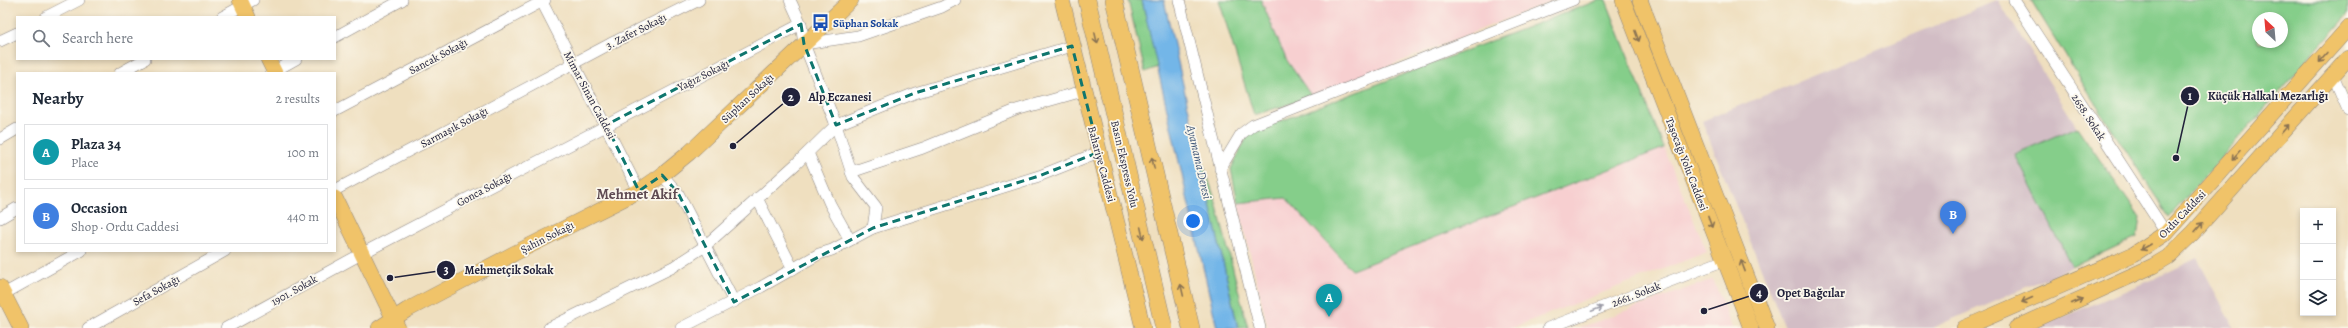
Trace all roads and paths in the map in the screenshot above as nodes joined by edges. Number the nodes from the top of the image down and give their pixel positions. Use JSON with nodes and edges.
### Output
{"nodes":[{"id":1,"x":79,"y":0,"type":"edge"},
{"id":2,"x":402,"y":0,"type":"edge"},
{"id":3,"x":543,"y":0,"type":"edge"},
{"id":4,"x":699,"y":0,"type":"edge"},
{"id":5,"x":790,"y":0,"type":"edge"},
{"id":6,"x":851,"y":0,"type":"edge"},
{"id":7,"x":955,"y":0,"type":"edge"},
{"id":8,"x":1062,"y":0,"type":"edge"},
{"id":9,"x":1087,"y":0,"type":"edge"},
{"id":10,"x":1114,"y":0,"type":"edge"},
{"id":11,"x":1179,"y":0,"type":"edge"},
{"id":12,"x":1573,"y":0,"type":"edge"},
{"id":13,"x":1623,"y":0,"type":"edge"},
{"id":14,"x":1640,"y":0,"type":"edge"},
{"id":15,"x":1651,"y":0,"type":"edge"},
{"id":16,"x":2014,"y":0,"type":"edge"},
{"id":17,"x":246,"y":6,"type":"edge"},
{"id":18,"x":48,"y":16,"type":"edge"},
{"id":19,"x":224,"y":16,"type":"edge"},
{"id":20,"x":801,"y":24,"type":"junction"},
{"id":21,"x":2348,"y":28,"type":"edge"},
{"id":22,"x":16,"y":33,"type":"edge"},
{"id":23,"x":336,"y":36,"type":"edge"},
{"id":24,"x":0,"y":42,"type":"edge"},
{"id":25,"x":804,"y":44,"type":"junction"},
{"id":26,"x":1072,"y":46,"type":"junction"},
{"id":27,"x":2348,"y":58,"type":"edge"},
{"id":28,"x":143,"y":60,"type":"edge"},
{"id":29,"x":294,"y":60,"type":"edge"},
{"id":30,"x":574,"y":64,"type":"junction"},
{"id":31,"x":272,"y":69,"type":"edge"},
{"id":32,"x":122,"y":72,"type":"edge"},
{"id":33,"x":2333,"y":75,"type":"junction"},
{"id":34,"x":1083,"y":91,"type":"junction"},
{"id":35,"x":2348,"y":110,"type":"edge"},
{"id":36,"x":336,"y":111,"type":"edge"},
{"id":37,"x":606,"y":125,"type":"junction"},
{"id":38,"x":836,"y":125,"type":"junction"},
{"id":39,"x":16,"y":131,"type":"edge"},
{"id":40,"x":0,"y":139,"type":"edge"},
{"id":41,"x":1695,"y":144,"type":"junction"},
{"id":42,"x":1099,"y":152,"type":"junction"},
{"id":43,"x":808,"y":153,"type":"junction"},
{"id":44,"x":1220,"y":168,"type":"junction"},
{"id":45,"x":851,"y":172,"type":"junction"},
{"id":46,"x":662,"y":175,"type":"junction"},
{"id":47,"x":336,"y":189,"type":"edge"},
{"id":48,"x":639,"y":191,"type":"junction"},
{"id":49,"x":758,"y":198,"type":"junction"},
{"id":50,"x":336,"y":200,"type":"edge"},
{"id":51,"x":16,"y":209,"type":"edge"},
{"id":52,"x":0,"y":218,"type":"edge"},
{"id":53,"x":873,"y":228,"type":"junction"},
{"id":54,"x":2166,"y":233,"type":"junction"},
{"id":55,"x":850,"y":240,"type":"junction"},
{"id":56,"x":705,"y":246,"type":"junction"},
{"id":57,"x":79,"y":252,"type":"edge"},
{"id":58,"x":223,"y":252,"type":"edge"},
{"id":59,"x":363,"y":253,"type":"junction"},
{"id":60,"x":1725,"y":260,"type":"junction"},
{"id":61,"x":793,"y":269,"type":"junction"},
{"id":62,"x":1,"y":292,"type":"edge"},
{"id":63,"x":734,"y":302,"type":"junction"},
{"id":64,"x":396,"y":323,"type":"edge"},
{"id":65,"x":21,"y":328,"type":"edge"},
{"id":66,"x":88,"y":328,"type":"edge"},
{"id":67,"x":226,"y":328,"type":"edge"},
{"id":68,"x":379,"y":328,"type":"edge"},
{"id":69,"x":549,"y":328,"type":"edge"},
{"id":70,"x":681,"y":328,"type":"edge"},
{"id":71,"x":1143,"y":328,"type":"edge"},
{"id":72,"x":1164,"y":328,"type":"edge"},
{"id":73,"x":1191,"y":328,"type":"edge"},
{"id":74,"x":1260,"y":328,"type":"edge"},
{"id":75,"x":1548,"y":328,"type":"edge"},
{"id":76,"x":1751,"y":328,"type":"edge"},
{"id":77,"x":1767,"y":328,"type":"edge"},
{"id":78,"x":1964,"y":328,"type":"edge"},
{"id":79,"x":2016,"y":328,"type":"edge"}],
"edges":[{"from":1,"to":18,"type":"street"},
{"from":2,"to":23,"type":"street"},
{"from":3,"to":30,"type":"street","name":"Mimar Sinan Caddesi"},
{"from":3,"to":36,"type":"street","name":"Sancak Sokağı"},
{"from":4,"to":30,"type":"street","name":"3. Zafer Sokağı"},
{"from":5,"to":20,"type":"street"},
{"from":6,"to":25,"type":"main road","name":"Süphan Sokağı"},
{"from":7,"to":25,"type":"street"},
{"from":8,"to":26,"type":"main road","name":"Bahariye Caddesi"},
{"from":9,"to":72,"type":"highway","name":"Basın Ekspress Yolu","one_way":true},
{"from":73,"to":10,"type":"highway","one_way":true},
{"from":11,"to":44,"type":"street"},
{"from":12,"to":44,"type":"street"},
{"from":13,"to":60,"type":"main road","name":"Taşocağı Yolu Caddesi","one_way":true},
{"from":14,"to":41,"type":"main road","name":"Taşocağı Yolu Caddesi"},
{"from":15,"to":41,"type":"main road"},
{"from":16,"to":54,"type":"street","name":"2658. Sokak"},
{"from":17,"to":19,"type":"street"},
{"from":20,"to":25,"type":"street"},
{"from":20,"to":37,"type":"street","name":"Yağız Sokağı"},
{"from":21,"to":54,"type":"main road","name":"Ordu Caddesi","one_way":true},
{"from":22,"to":24,"type":"street"},
{"from":25,"to":38,"type":"street"},
{"from":25,"to":46,"type":"main road","name":"Süphan Sokağı"},
{"from":26,"to":34,"type":"main road","name":"Bahariye Caddesi"},
{"from":26,"to":38,"type":"street"},
{"from":27,"to":33,"type":"main road","name":"Ordu Caddesi"},
{"from":28,"to":32,"type":"street"},
{"from":29,"to":31,"type":"street"},
{"from":30,"to":37,"type":"street","name":"Mimar Sinan Caddesi"},
{"from":30,"to":47,"type":"street","name":"Sarmaşık Sokağı"},
{"from":33,"to":35,"type":"street"},
{"from":79,"to":33,"type":"main road","name":"Ordu Caddesi","one_way":true},
{"from":34,"to":42,"type":"main road","name":"Bahariye Caddesi"},
{"from":34,"to":45,"type":"street"},
{"from":37,"to":48,"type":"street","name":"Mimar Sinan Caddesi"},
{"from":37,"to":59,"type":"street","name":"Gonca Sokağı"},
{"from":38,"to":43,"type":"street"},
{"from":38,"to":45,"type":"street"},
{"from":39,"to":40,"type":"street"},
{"from":77,"to":41,"type":"main road","name":"Taşocağı Yolu Caddesi","one_way":true},
{"from":42,"to":53,"type":"street"},
{"from":42,"to":71,"type":"main road","name":"Bahariye Caddesi"},
{"from":43,"to":49,"type":"street"},
{"from":43,"to":55,"type":"street"},
{"from":44,"to":74,"type":"street"},
{"from":45,"to":53,"type":"street"},
{"from":46,"to":48,"type":"main road","name":"Süphan Sokağı"},
{"from":46,"to":56,"type":"street"},
{"from":48,"to":64,"type":"main road","name":"Şahin Sokağı"},
{"from":49,"to":56,"type":"street"},
{"from":49,"to":61,"type":"street"},
{"from":50,"to":59,"type":"main road"},
{"from":51,"to":52,"type":"street"},
{"from":53,"to":55,"type":"street"},
{"from":54,"to":78,"type":"main road","name":"Ordu Caddesi","one_way":true},
{"from":55,"to":61,"type":"street"},
{"from":56,"to":63,"type":"street"},
{"from":56,"to":69,"type":"street"},
{"from":57,"to":62,"type":"street"},
{"from":58,"to":66,"type":"street","name":"Sefa Sokağı"},
{"from":59,"to":64,"type":"main road"},
{"from":59,"to":67,"type":"street","name":"1901. Sokak"},
{"from":75,"to":60,"type":"street","name":"2661. Sokak","one_way":true},
{"from":60,"to":76,"type":"main road","name":"Taşocağı Yolu Caddesi"},
{"from":61,"to":63,"type":"street"},
{"from":62,"to":65,"type":"main road"},
{"from":63,"to":70,"type":"street"},
{"from":64,"to":68,"type":"main road","name":"Şahin Sokağı"}]}
